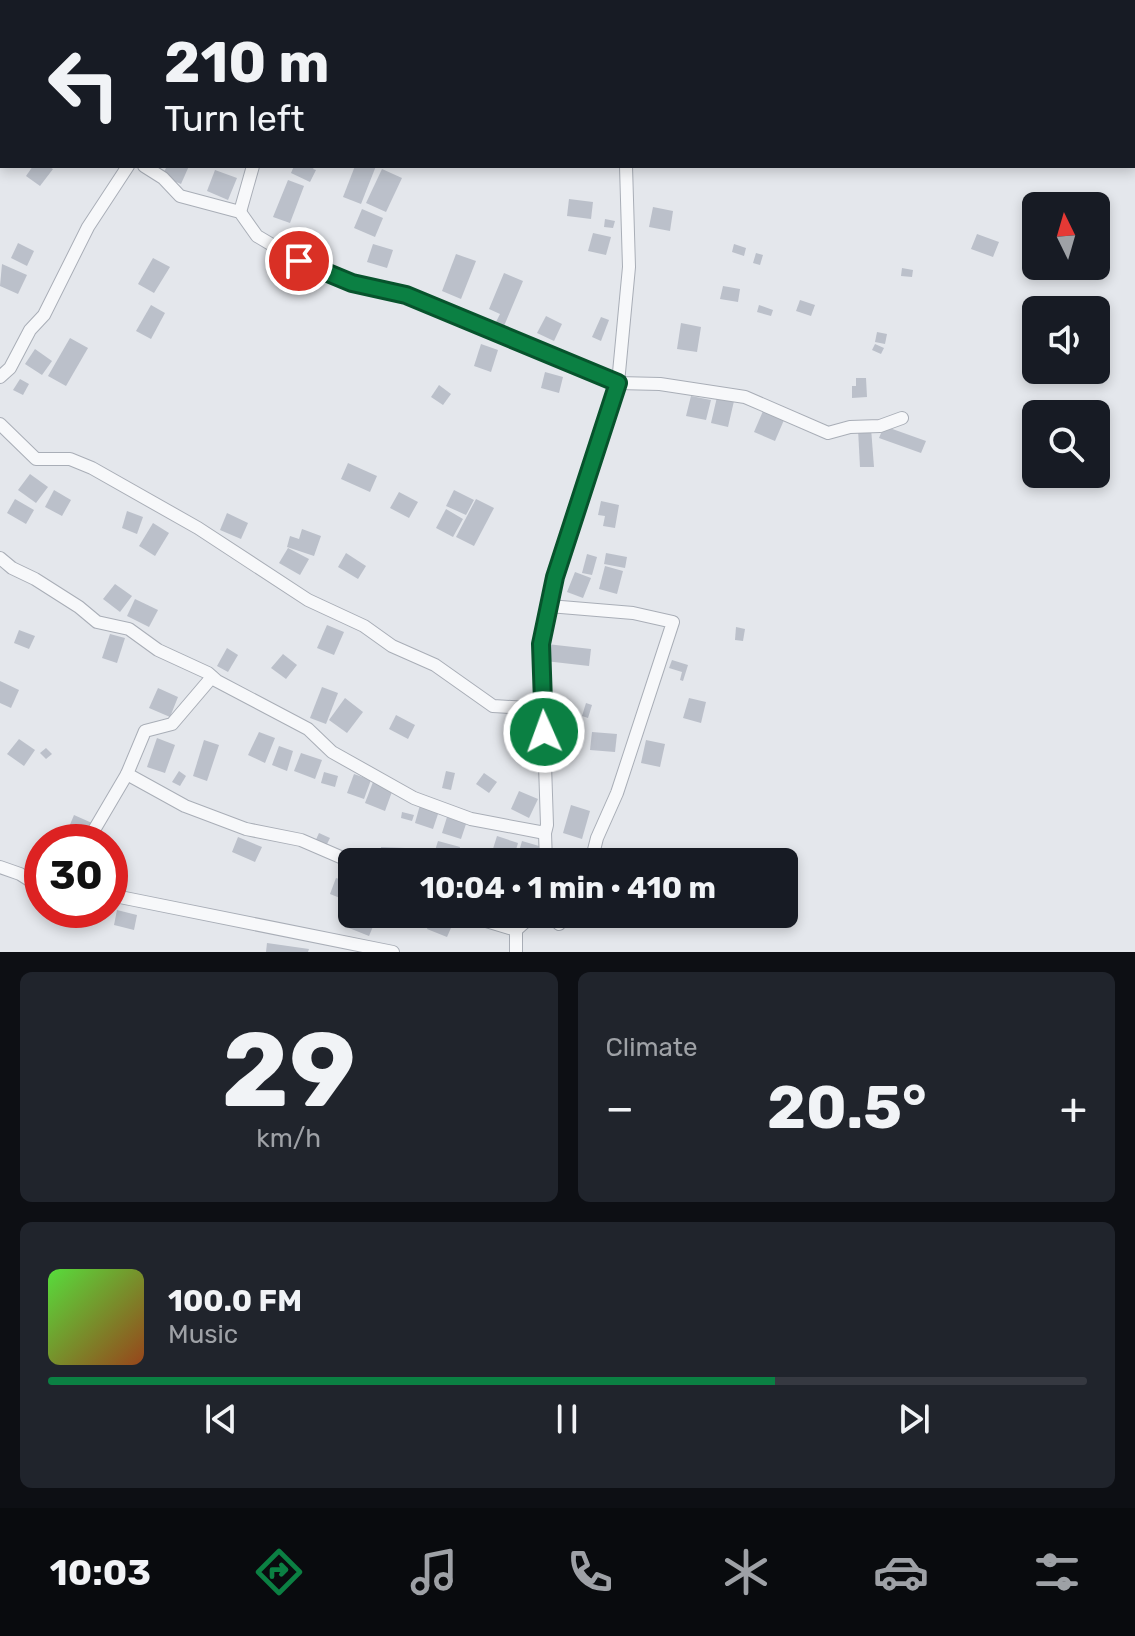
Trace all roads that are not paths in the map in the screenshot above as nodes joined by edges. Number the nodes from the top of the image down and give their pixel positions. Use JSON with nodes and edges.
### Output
{"nodes":[{"id":1,"x":127,"y":168,"type":"edge"},
{"id":2,"x":147,"y":168,"type":"edge"},
{"id":3,"x":252,"y":168,"type":"edge"},
{"id":4,"x":626,"y":168,"type":"edge"},
{"id":5,"x":240,"y":212,"type":"junction"},
{"id":6,"x":0,"y":377,"type":"edge"},
{"id":7,"x":618,"y":383,"type":"junction"},
{"id":8,"x":902,"y":418,"type":"dead end"},
{"id":9,"x":0,"y":424,"type":"edge"},
{"id":10,"x":0,"y":558,"type":"edge"},
{"id":11,"x":549,"y":606,"type":"junction"},
{"id":12,"x":212,"y":677,"type":"junction"},
{"id":13,"x":543,"y":712,"type":"junction"},
{"id":14,"x":127,"y":774,"type":"junction"},
{"id":15,"x":98,"y":824,"type":"edge"},
{"id":16,"x":545,"y":833,"type":"junction"},
{"id":17,"x":546,"y":848,"type":"edge"},
{"id":18,"x":596,"y":848,"type":"edge"},
{"id":19,"x":338,"y":856,"type":"edge"},
{"id":20,"x":0,"y":867,"type":"edge"},
{"id":21,"x":24,"y":877,"type":"edge"},
{"id":22,"x":128,"y":899,"type":"edge"},
{"id":23,"x":509,"y":928,"type":"edge"},
{"id":24,"x":518,"y":928,"type":"edge"},
{"id":25,"x":516,"y":930,"type":"junction"},
{"id":26,"x":393,"y":952,"type":"edge"},
{"id":27,"x":516,"y":952,"type":"edge"}],
"edges":[{"from":1,"to":6,"type":"street"},
{"from":2,"to":5,"type":"street"},
{"from":3,"to":5,"type":"street"},
{"from":4,"to":7,"type":"street"},
{"from":5,"to":7,"type":"street"},
{"from":7,"to":8,"type":"street"},
{"from":7,"to":11,"type":"street"},
{"from":9,"to":13,"type":"street"},
{"from":10,"to":12,"type":"street"},
{"from":11,"to":13,"type":"street"},
{"from":11,"to":18,"type":"street"},
{"from":12,"to":14,"type":"street"},
{"from":12,"to":16,"type":"street"},
{"from":13,"to":16,"type":"street"},
{"from":14,"to":15,"type":"street"},
{"from":14,"to":19,"type":"street"},
{"from":16,"to":17,"type":"street"},
{"from":20,"to":21,"type":"street"},
{"from":22,"to":26,"type":"street"},
{"from":23,"to":25,"type":"street"},
{"from":24,"to":25,"type":"street"},
{"from":25,"to":27,"type":"street"}]}
